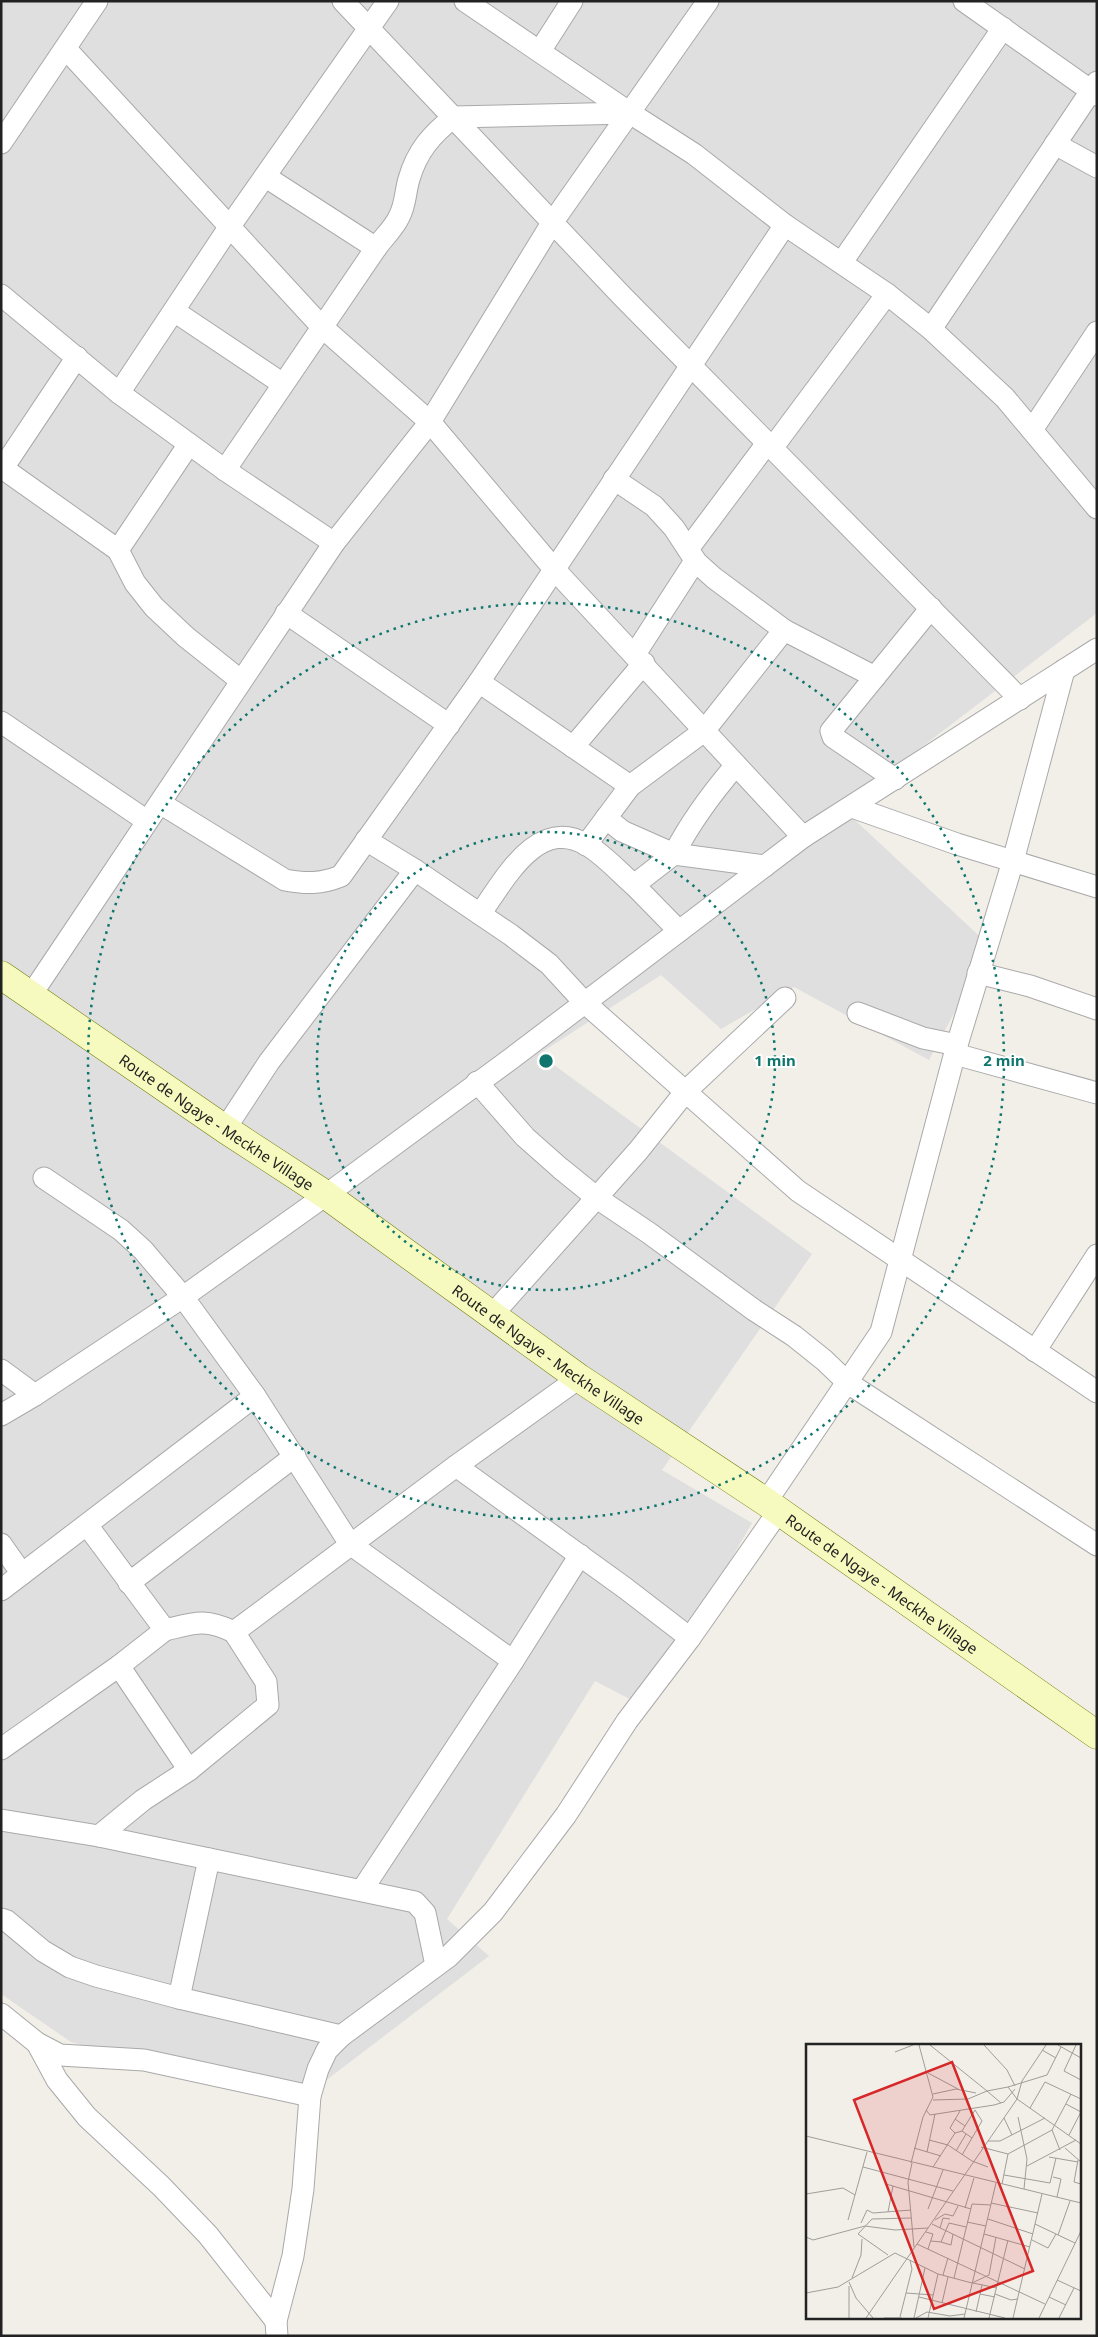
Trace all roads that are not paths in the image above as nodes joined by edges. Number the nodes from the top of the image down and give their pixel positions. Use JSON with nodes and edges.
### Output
{"nodes":[{"id":1,"x":97,"y":1,"type":"edge"},
{"id":2,"x":343,"y":1,"type":"edge"},
{"id":3,"x":388,"y":1,"type":"edge"},
{"id":4,"x":465,"y":1,"type":"edge"},
{"id":5,"x":572,"y":1,"type":"edge"},
{"id":6,"x":708,"y":1,"type":"edge"},
{"id":7,"x":964,"y":1,"type":"edge"},
{"id":8,"x":369,"y":28,"type":"junction"},
{"id":9,"x":1003,"y":28,"type":"junction"},
{"id":10,"x":66,"y":49,"type":"junction"},
{"id":11,"x":540,"y":51,"type":"junction"},
{"id":12,"x":1095,"y":89,"type":"edge"},
{"id":13,"x":630,"y":113,"type":"junction"},
{"id":14,"x":454,"y":117,"type":"junction"},
{"id":15,"x":1,"y":143,"type":"edge"},
{"id":16,"x":1055,"y":144,"type":"junction"},
{"id":17,"x":1097,"y":167,"type":"edge"},
{"id":18,"x":266,"y":177,"type":"junction"},
{"id":19,"x":552,"y":223,"type":"junction"},
{"id":20,"x":785,"y":225,"type":"junction"},
{"id":21,"x":230,"y":226,"type":"junction"},
{"id":22,"x":376,"y":248,"type":"junction"},
{"id":23,"x":842,"y":262,"type":"junction"},
{"id":24,"x":887,"y":294,"type":"junction"},
{"id":25,"x":1,"y":295,"type":"edge"},
{"id":26,"x":174,"y":311,"type":"junction"},
{"id":27,"x":322,"y":327,"type":"junction"},
{"id":28,"x":931,"y":329,"type":"junction"},
{"id":29,"x":1097,"y":332,"type":"edge"},
{"id":30,"x":77,"y":357,"type":"junction"},
{"id":31,"x":692,"y":364,"type":"junction"},
{"id":32,"x":283,"y":384,"type":"junction"},
{"id":33,"x":119,"y":393,"type":"junction"},
{"id":34,"x":430,"y":422,"type":"junction"},
{"id":35,"x":1032,"y":430,"type":"junction"},
{"id":36,"x":189,"y":444,"type":"junction"},
{"id":37,"x":770,"y":444,"type":"junction"},
{"id":38,"x":2,"y":467,"type":"edge"},
{"id":39,"x":225,"y":470,"type":"junction"},
{"id":40,"x":614,"y":479,"type":"junction"},
{"id":41,"x":1093,"y":498,"type":"edge"},
{"id":42,"x":334,"y":543,"type":"junction"},
{"id":43,"x":118,"y":550,"type":"junction"},
{"id":44,"x":692,"y":555,"type":"junction"},
{"id":45,"x":554,"y":569,"type":"junction"},
{"id":46,"x":931,"y":608,"type":"junction"},
{"id":47,"x":286,"y":613,"type":"junction"},
{"id":48,"x":784,"y":630,"type":"junction"},
{"id":49,"x":1097,"y":649,"type":"edge"},
{"id":50,"x":639,"y":659,"type":"junction"},
{"id":51,"x":1064,"y":670,"type":"junction"},
{"id":52,"x":875,"y":677,"type":"junction"},
{"id":53,"x":240,"y":680,"type":"junction"},
{"id":54,"x":479,"y":682,"type":"junction"},
{"id":55,"x":1020,"y":699,"type":"junction"},
{"id":56,"x":1,"y":722,"type":"edge"},
{"id":57,"x":449,"y":725,"type":"junction"},
{"id":58,"x":704,"y":730,"type":"junction"},
{"id":59,"x":573,"y":747,"type":"junction"},
{"id":60,"x":736,"y":765,"type":"junction"},
{"id":61,"x":895,"y":779,"type":"junction"},
{"id":62,"x":630,"y":786,"type":"junction"},
{"id":63,"x":160,"y":803,"type":"junction"},
{"id":64,"x":852,"y":807,"type":"junction"},
{"id":65,"x":606,"y":818,"type":"junction"},
{"id":66,"x":147,"y":821,"type":"junction"},
{"id":67,"x":803,"y":838,"type":"junction"},
{"id":68,"x":366,"y":840,"type":"junction"},
{"id":69,"x":586,"y":845,"type":"junction"},
{"id":70,"x":674,"y":854,"type":"junction"},
{"id":71,"x":1013,"y":861,"type":"junction"},
{"id":72,"x":765,"y":866,"type":"junction"},
{"id":73,"x":415,"y":870,"type":"junction"},
{"id":74,"x":634,"y":885,"type":"junction"},
{"id":75,"x":1097,"y":887,"type":"edge"},
{"id":76,"x":480,"y":914,"type":"junction"},
{"id":77,"x":679,"y":931,"type":"junction"},
{"id":78,"x":978,"y":974,"type":"junction"},
{"id":79,"x":1,"y":975,"type":"edge"},
{"id":80,"x":31,"y":995,"type":"junction"},
{"id":81,"x":785,"y":998,"type":"dead end"},
{"id":82,"x":584,"y":1002,"type":"junction"},
{"id":83,"x":1097,"y":1009,"type":"edge"},
{"id":84,"x":858,"y":1013,"type":"dead end"},
{"id":85,"x":956,"y":1050,"type":"junction"},
{"id":86,"x":477,"y":1082,"type":"junction"},
{"id":87,"x":686,"y":1091,"type":"junction"},
{"id":88,"x":1097,"y":1093,"type":"edge"},
{"id":89,"x":225,"y":1128,"type":"junction"},
{"id":90,"x":44,"y":1178,"type":"dead end"},
{"id":91,"x":326,"y":1195,"type":"junction"},
{"id":92,"x":597,"y":1198,"type":"junction"},
{"id":93,"x":1097,"y":1255,"type":"edge"},
{"id":94,"x":900,"y":1261,"type":"junction"},
{"id":95,"x":182,"y":1297,"type":"junction"},
{"id":96,"x":493,"y":1314,"type":"junction"},
{"id":97,"x":1035,"y":1351,"type":"junction"},
{"id":98,"x":1,"y":1370,"type":"edge"},
{"id":99,"x":579,"y":1378,"type":"junction"},
{"id":100,"x":848,"y":1382,"type":"junction"},
{"id":101,"x":1097,"y":1392,"type":"edge"},
{"id":102,"x":35,"y":1395,"type":"junction"},
{"id":103,"x":255,"y":1396,"type":"junction"},
{"id":104,"x":1,"y":1415,"type":"edge"},
{"id":105,"x":295,"y":1456,"type":"junction"},
{"id":106,"x":456,"y":1466,"type":"junction"},
{"id":107,"x":772,"y":1507,"type":"junction"},
{"id":108,"x":86,"y":1525,"type":"junction"},
{"id":109,"x":1,"y":1544,"type":"edge"},
{"id":110,"x":350,"y":1544,"type":"junction"},
{"id":111,"x":1097,"y":1545,"type":"edge"},
{"id":112,"x":580,"y":1554,"type":"junction"},
{"id":113,"x":22,"y":1574,"type":"junction"},
{"id":114,"x":130,"y":1583,"type":"junction"},
{"id":115,"x":1,"y":1590,"type":"edge"},
{"id":116,"x":165,"y":1630,"type":"junction"},
{"id":117,"x":234,"y":1632,"type":"junction"},
{"id":118,"x":690,"y":1638,"type":"junction"},
{"id":119,"x":513,"y":1661,"type":"junction"},
{"id":120,"x":119,"y":1666,"type":"junction"},
{"id":121,"x":1097,"y":1734,"type":"edge"},
{"id":122,"x":1,"y":1749,"type":"edge"},
{"id":123,"x":189,"y":1770,"type":"junction"},
{"id":124,"x":1,"y":1820,"type":"edge"},
{"id":125,"x":99,"y":1836,"type":"junction"},
{"id":126,"x":209,"y":1859,"type":"junction"},
{"id":127,"x":362,"y":1890,"type":"junction"},
{"id":128,"x":1,"y":1919,"type":"edge"},
{"id":129,"x":436,"y":1965,"type":"junction"},
{"id":130,"x":179,"y":1998,"type":"junction"},
{"id":131,"x":1,"y":2014,"type":"edge"},
{"id":132,"x":341,"y":2036,"type":"junction"},
{"id":133,"x":37,"y":2043,"type":"junction"},
{"id":134,"x":310,"y":2096,"type":"junction"},
{"id":135,"x":277,"y":2329,"type":"edge"}],
"edges":[{"from":1,"to":10,"type":"street"},
{"from":2,"to":8,"type":"street"},
{"from":3,"to":8,"type":"street"},
{"from":4,"to":11,"type":"street"},
{"from":5,"to":11,"type":"street"},
{"from":6,"to":13,"type":"street"},
{"from":7,"to":9,"type":"street"},
{"from":8,"to":14,"type":"street"},
{"from":8,"to":18,"type":"street"},
{"from":9,"to":12,"type":"street"},
{"from":9,"to":23,"type":"street"},
{"from":10,"to":15,"type":"street"},
{"from":10,"to":21,"type":"street"},
{"from":11,"to":13,"type":"street"},
{"from":12,"to":16,"type":"street"},
{"from":13,"to":14,"type":"street"},
{"from":13,"to":19,"type":"street"},
{"from":13,"to":20,"type":"street"},
{"from":14,"to":19,"type":"street"},
{"from":14,"to":22,"type":"street"},
{"from":16,"to":17,"type":"street"},
{"from":16,"to":28,"type":"street"},
{"from":18,"to":21,"type":"street"},
{"from":18,"to":22,"type":"street"},
{"from":19,"to":31,"type":"street"},
{"from":19,"to":34,"type":"street"},
{"from":20,"to":23,"type":"street"},
{"from":20,"to":31,"type":"street"},
{"from":21,"to":26,"type":"street"},
{"from":21,"to":27,"type":"street"},
{"from":22,"to":27,"type":"street"},
{"from":23,"to":24,"type":"street"},
{"from":24,"to":28,"type":"street"},
{"from":24,"to":37,"type":"street"},
{"from":25,"to":30,"type":"street"},
{"from":26,"to":32,"type":"street"},
{"from":26,"to":33,"type":"street"},
{"from":27,"to":32,"type":"street"},
{"from":27,"to":34,"type":"street"},
{"from":28,"to":35,"type":"street"},
{"from":29,"to":35,"type":"street"},
{"from":30,"to":33,"type":"street"},
{"from":30,"to":38,"type":"street"},
{"from":31,"to":37,"type":"street"},
{"from":31,"to":40,"type":"street"},
{"from":32,"to":39,"type":"street"},
{"from":33,"to":36,"type":"street"},
{"from":34,"to":42,"type":"street"},
{"from":34,"to":45,"type":"street"},
{"from":35,"to":41,"type":"street"},
{"from":36,"to":39,"type":"street"},
{"from":36,"to":43,"type":"street"},
{"from":37,"to":44,"type":"street"},
{"from":37,"to":46,"type":"street"},
{"from":38,"to":43,"type":"street"},
{"from":39,"to":42,"type":"street"},
{"from":40,"to":44,"type":"street"},
{"from":40,"to":45,"type":"street"},
{"from":42,"to":47,"type":"street"},
{"from":43,"to":53,"type":"street"},
{"from":44,"to":48,"type":"street"},
{"from":44,"to":50,"type":"street"},
{"from":45,"to":50,"type":"street"},
{"from":45,"to":54,"type":"street"},
{"from":46,"to":52,"type":"street"},
{"from":46,"to":55,"type":"street"},
{"from":47,"to":53,"type":"street"},
{"from":47,"to":57,"type":"street"},
{"from":48,"to":52,"type":"street"},
{"from":48,"to":58,"type":"street"},
{"from":49,"to":51,"type":"street"},
{"from":50,"to":58,"type":"street"},
{"from":50,"to":59,"type":"street"},
{"from":51,"to":55,"type":"street"},
{"from":51,"to":71,"type":"street"},
{"from":52,"to":61,"type":"street"},
{"from":53,"to":63,"type":"street"},
{"from":54,"to":57,"type":"street"},
{"from":54,"to":59,"type":"street"},
{"from":55,"to":61,"type":"street"},
{"from":56,"to":66,"type":"street"},
{"from":57,"to":68,"type":"street"},
{"from":58,"to":60,"type":"street"},
{"from":58,"to":62,"type":"street"},
{"from":59,"to":62,"type":"street"},
{"from":60,"to":67,"type":"street"},
{"from":60,"to":70,"type":"street"},
{"from":61,"to":64,"type":"street"},
{"from":62,"to":65,"type":"street"},
{"from":63,"to":66,"type":"street"},
{"from":63,"to":68,"type":"street"},
{"from":64,"to":67,"type":"street"},
{"from":64,"to":71,"type":"street"},
{"from":65,"to":69,"type":"street"},
{"from":65,"to":70,"type":"street"},
{"from":66,"to":80,"type":"street"},
{"from":67,"to":72,"type":"street"},
{"from":68,"to":73,"type":"street"},
{"from":69,"to":74,"type":"street"},
{"from":69,"to":76,"type":"street"},
{"from":70,"to":72,"type":"street"},
{"from":70,"to":74,"type":"street"},
{"from":71,"to":75,"type":"street"},
{"from":71,"to":78,"type":"street"},
{"from":72,"to":77,"type":"street"},
{"from":73,"to":76,"type":"street"},
{"from":73,"to":89,"type":"street"},
{"from":74,"to":77,"type":"street"},
{"from":76,"to":82,"type":"street"},
{"from":77,"to":82,"type":"street"},
{"from":78,"to":83,"type":"street"},
{"from":78,"to":85,"type":"street"},
{"from":79,"to":80,"type":"main road","name":"Route de Ngaye - Meckhe Village"},
{"from":80,"to":89,"type":"main road","name":"Route de Ngaye - Meckhe Village"},
{"from":81,"to":87,"type":"street"},
{"from":82,"to":86,"type":"street"},
{"from":82,"to":87,"type":"street"},
{"from":84,"to":85,"type":"street"},
{"from":85,"to":88,"type":"street"},
{"from":85,"to":94,"type":"street"},
{"from":86,"to":91,"type":"street"},
{"from":86,"to":92,"type":"street"},
{"from":87,"to":92,"type":"street"},
{"from":87,"to":94,"type":"street"},
{"from":89,"to":91,"type":"main road","name":"Route de Ngaye - Meckhe Village"},
{"from":90,"to":95,"type":"street"},
{"from":91,"to":95,"type":"street"},
{"from":91,"to":96,"type":"main road","name":"Route de Ngaye - Meckhe Village"},
{"from":92,"to":96,"type":"street"},
{"from":92,"to":100,"type":"street"},
{"from":93,"to":97,"type":"street"},
{"from":94,"to":97,"type":"street"},
{"from":94,"to":100,"type":"street"},
{"from":95,"to":102,"type":"street"},
{"from":95,"to":103,"type":"street"},
{"from":96,"to":99,"type":"main road","name":"Route de Ngaye - Meckhe Village"},
{"from":97,"to":101,"type":"street"},
{"from":98,"to":102,"type":"street"},
{"from":99,"to":106,"type":"street"},
{"from":99,"to":107,"type":"main road","name":"Route de Ngaye - Meckhe Village"},
{"from":100,"to":107,"type":"street"},
{"from":100,"to":111,"type":"street"},
{"from":102,"to":104,"type":"street"},
{"from":103,"to":105,"type":"street"},
{"from":103,"to":108,"type":"street"},
{"from":105,"to":110,"type":"street"},
{"from":105,"to":114,"type":"street"},
{"from":106,"to":110,"type":"street"},
{"from":106,"to":112,"type":"street"},
{"from":107,"to":118,"type":"street"},
{"from":107,"to":121,"type":"main road","name":"Route de Ngaye - Meckhe Village"},
{"from":108,"to":113,"type":"street"},
{"from":108,"to":114,"type":"street"},
{"from":109,"to":113,"type":"street"},
{"from":110,"to":117,"type":"street"},
{"from":110,"to":119,"type":"street"},
{"from":112,"to":118,"type":"street"},
{"from":112,"to":119,"type":"street"},
{"from":113,"to":115,"type":"street"},
{"from":114,"to":116,"type":"street"},
{"from":116,"to":117,"type":"street"},
{"from":116,"to":120,"type":"street"},
{"from":117,"to":123,"type":"street"},
{"from":118,"to":129,"type":"street"},
{"from":119,"to":127,"type":"street"},
{"from":120,"to":122,"type":"street"},
{"from":120,"to":123,"type":"street"},
{"from":123,"to":125,"type":"street"},
{"from":124,"to":125,"type":"street"},
{"from":125,"to":126,"type":"street"},
{"from":126,"to":127,"type":"street"},
{"from":126,"to":130,"type":"street"},
{"from":127,"to":129,"type":"street"},
{"from":128,"to":130,"type":"street"},
{"from":129,"to":132,"type":"street"},
{"from":130,"to":132,"type":"street"},
{"from":131,"to":133,"type":"street"},
{"from":132,"to":134,"type":"street"},
{"from":133,"to":134,"type":"street"},
{"from":133,"to":135,"type":"street"},
{"from":134,"to":135,"type":"street"}]}
